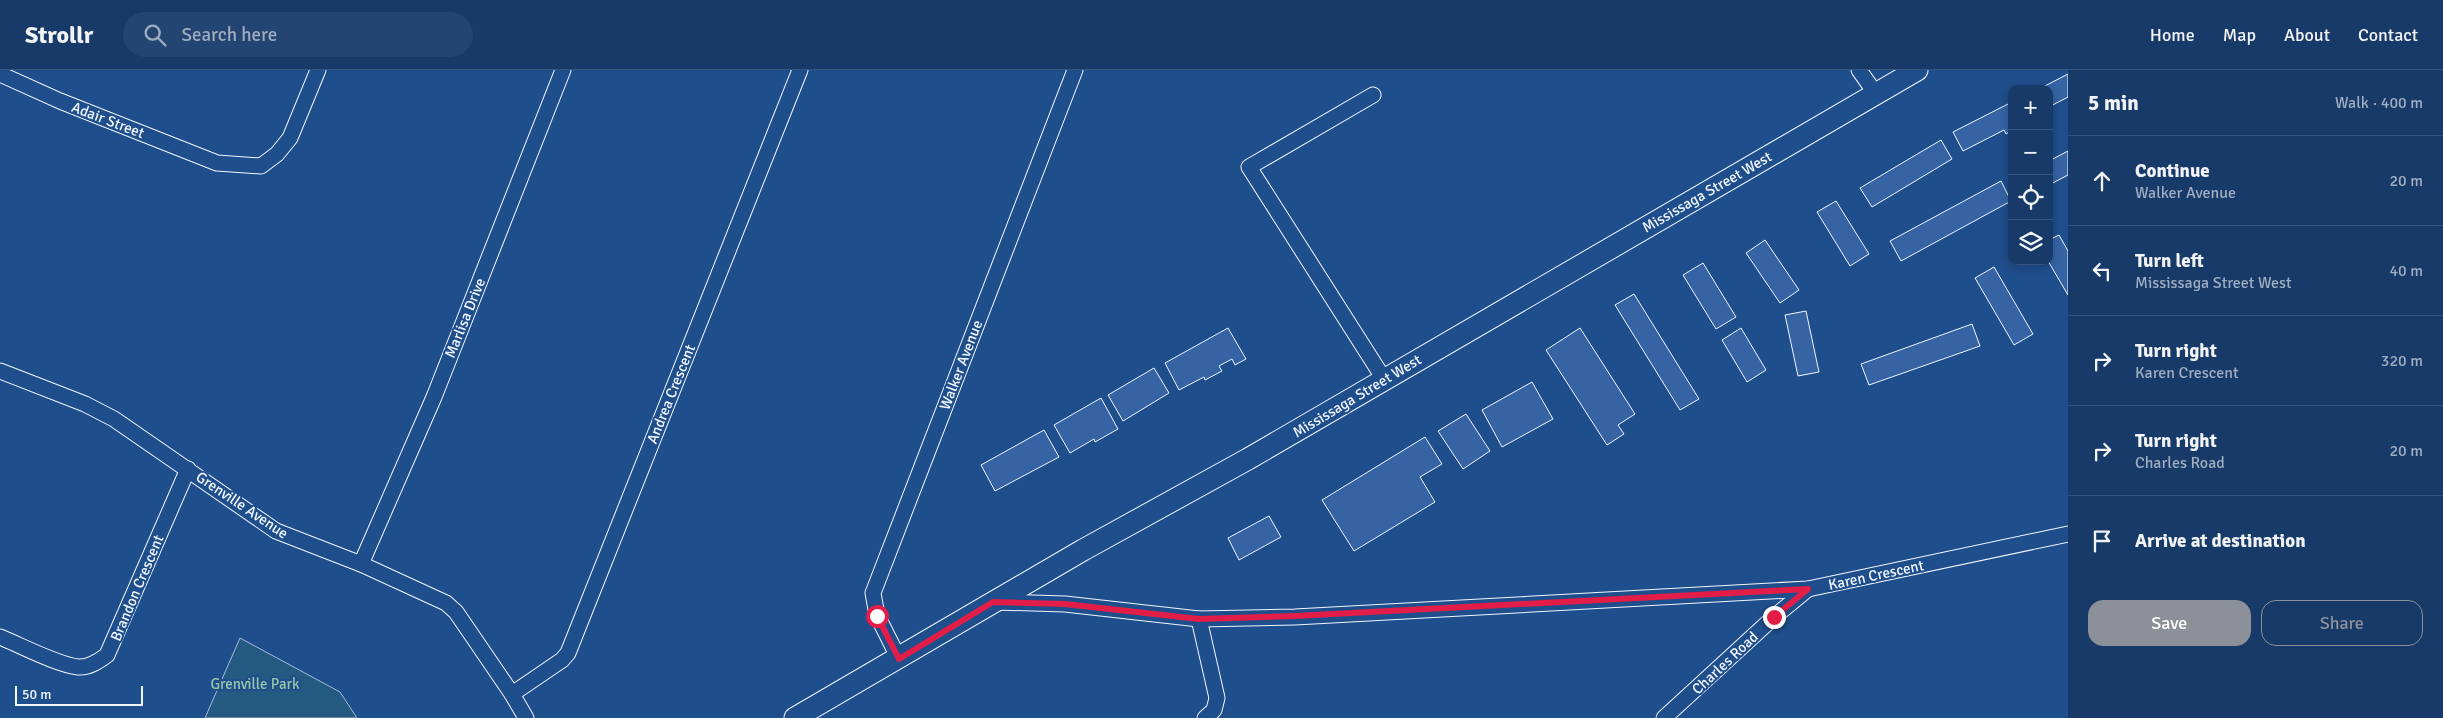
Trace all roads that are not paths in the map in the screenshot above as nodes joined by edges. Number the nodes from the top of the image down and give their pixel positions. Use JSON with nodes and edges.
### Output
{"nodes":[{"id":1,"x":318,"y":70,"type":"edge"},
{"id":2,"x":563,"y":70,"type":"edge"},
{"id":3,"x":800,"y":70,"type":"edge"},
{"id":4,"x":1075,"y":70,"type":"edge"},
{"id":5,"x":1859,"y":70,"type":"edge"},
{"id":6,"x":1917,"y":70,"type":"edge"},
{"id":7,"x":0,"y":74,"type":"edge"},
{"id":8,"x":1876,"y":94,"type":"junction"},
{"id":9,"x":1373,"y":95,"type":"dead end"},
{"id":10,"x":0,"y":371,"type":"edge"},
{"id":11,"x":1384,"y":379,"type":"junction"},
{"id":12,"x":188,"y":469,"type":"junction"},
{"id":13,"x":2068,"y":534,"type":"edge"},
{"id":14,"x":361,"y":564,"type":"junction"},
{"id":15,"x":1808,"y":589,"type":"junction"},
{"id":16,"x":993,"y":602,"type":"junction"},
{"id":17,"x":1199,"y":619,"type":"junction"},
{"id":18,"x":0,"y":637,"type":"edge"},
{"id":19,"x":899,"y":659,"type":"junction"},
{"id":20,"x":512,"y":694,"type":"junction"},
{"id":21,"x":526,"y":718,"type":"edge"},
{"id":22,"x":795,"y":718,"type":"edge"},
{"id":23,"x":1205,"y":718,"type":"edge"},
{"id":24,"x":1664,"y":718,"type":"edge"}],
"edges":[{"from":1,"to":7,"type":"street","name":"Adair Street"},
{"from":2,"to":14,"type":"street","name":"Marlisa Drive"},
{"from":3,"to":20,"type":"street","name":"Andrea Crescent"},
{"from":4,"to":19,"type":"street","name":"Walker Avenue"},
{"from":5,"to":8,"type":"street"},
{"from":6,"to":8,"type":"street","name":"Mississaga Street West"},
{"from":8,"to":11,"type":"street","name":"Mississaga Street West"},
{"from":9,"to":11,"type":"street"},
{"from":10,"to":12,"type":"street","name":"Grenville Avenue"},
{"from":11,"to":16,"type":"street","name":"Mississaga Street West"},
{"from":12,"to":14,"type":"street","name":"Grenville Avenue"},
{"from":12,"to":18,"type":"street","name":"Brandon Crescent"},
{"from":13,"to":15,"type":"street","name":"Karen Crescent"},
{"from":14,"to":20,"type":"street","name":"Grenville Avenue"},
{"from":15,"to":17,"type":"street","name":"Karen Crescent"},
{"from":15,"to":24,"type":"street","name":"Charles Road"},
{"from":16,"to":17,"type":"street","name":"Karen Crescent"},
{"from":16,"to":19,"type":"street","name":"Mississaga Street West"},
{"from":17,"to":23,"type":"street"},
{"from":19,"to":22,"type":"street","name":"Mississaga Street West"},
{"from":20,"to":21,"type":"street","name":"Grenville Avenue"}]}
